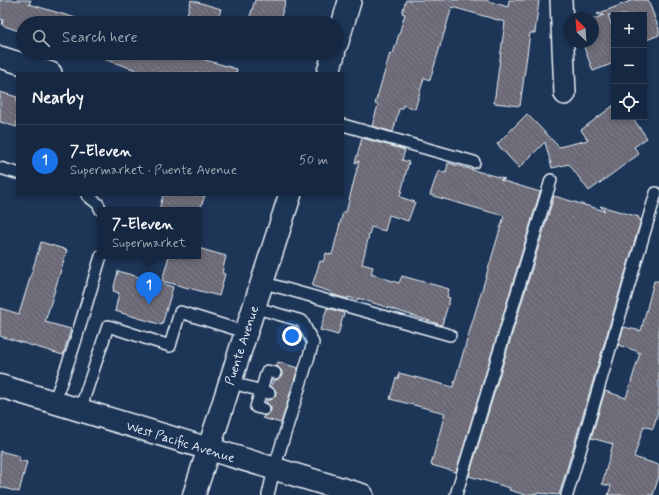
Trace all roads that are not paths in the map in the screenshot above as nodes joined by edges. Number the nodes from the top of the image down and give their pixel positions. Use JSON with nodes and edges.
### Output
{"nodes":[{"id":1,"x":350,"y":0,"type":"edge"},
{"id":2,"x":561,"y":0,"type":"edge"},
{"id":3,"x":344,"y":20,"type":"edge"},
{"id":4,"x":0,"y":57,"type":"edge"},
{"id":5,"x":332,"y":60,"type":"edge"},
{"id":6,"x":48,"y":72,"type":"edge"},
{"id":7,"x":328,"y":72,"type":"edge"},
{"id":8,"x":565,"y":94,"type":"dead end"},
{"id":9,"x":344,"y":125,"type":"edge"},
{"id":10,"x":474,"y":162,"type":"dead end"},
{"id":11,"x":0,"y":168,"type":"edge"},
{"id":12,"x":16,"y":173,"type":"edge"},
{"id":13,"x":550,"y":180,"type":"dead end"},
{"id":14,"x":656,"y":193,"type":"dead end"},
{"id":15,"x":89,"y":196,"type":"edge"},
{"id":16,"x":290,"y":196,"type":"edge"},
{"id":17,"x":100,"y":207,"type":"edge"},
{"id":18,"x":100,"y":259,"type":"edge"},
{"id":19,"x":261,"y":282,"type":"junction"},
{"id":20,"x":253,"y":306,"type":"junction"},
{"id":21,"x":245,"y":332,"type":"junction"},
{"id":22,"x":450,"y":335,"type":"dead end"},
{"id":23,"x":229,"y":382,"type":"junction"},
{"id":24,"x":0,"y":386,"type":"edge"},
{"id":25,"x":266,"y":391,"type":"dead end"},
{"id":26,"x":54,"y":402,"type":"junction"},
{"id":27,"x":80,"y":410,"type":"junction"},
{"id":28,"x":207,"y":449,"type":"junction"},
{"id":29,"x":274,"y":469,"type":"junction"},
{"id":30,"x":334,"y":491,"type":"edge"},
{"id":31,"x":194,"y":495,"type":"edge"},
{"id":32,"x":268,"y":495,"type":"edge"},
{"id":33,"x":362,"y":495,"type":"edge"},
{"id":34,"x":456,"y":495,"type":"edge"},
{"id":35,"x":568,"y":495,"type":"edge"}],
"edges":[{"from":1,"to":3,"type":"main road"},
{"from":2,"to":8,"type":"street"},
{"from":4,"to":6,"type":"street"},
{"from":5,"to":7,"type":"main road"},
{"from":9,"to":10,"type":"lane"},
{"from":11,"to":12,"type":"lane"},
{"from":13,"to":34,"type":"lane"},
{"from":14,"to":35,"type":"lane"},
{"from":15,"to":17,"type":"lane"},
{"from":16,"to":19,"type":"main road","name":"Puente Avenue"},
{"from":18,"to":26,"type":"lane"},
{"from":19,"to":20,"type":"main road","name":"Puente Avenue"},
{"from":19,"to":22,"type":"lane"},
{"from":20,"to":21,"type":"main road","name":"Puente Avenue"},
{"from":20,"to":29,"type":"lane"},
{"from":21,"to":23,"type":"main road","name":"Puente Avenue"},
{"from":21,"to":27,"type":"lane"},
{"from":23,"to":25,"type":"lane"},
{"from":23,"to":28,"type":"main road","name":"Puente Avenue"},
{"from":24,"to":26,"type":"main road","name":"West Pacific Avenue"},
{"from":26,"to":27,"type":"main road","name":"West Pacific Avenue"},
{"from":27,"to":28,"type":"main road","name":"West Pacific Avenue"},
{"from":28,"to":29,"type":"main road","name":"West Pacific Avenue"},
{"from":28,"to":31,"type":"main road","name":"Puente Avenue"},
{"from":29,"to":30,"type":"main road","name":"West Pacific Avenue"},
{"from":29,"to":32,"type":"lane"},
{"from":30,"to":33,"type":"main road","name":"West Pacific Avenue"}]}
